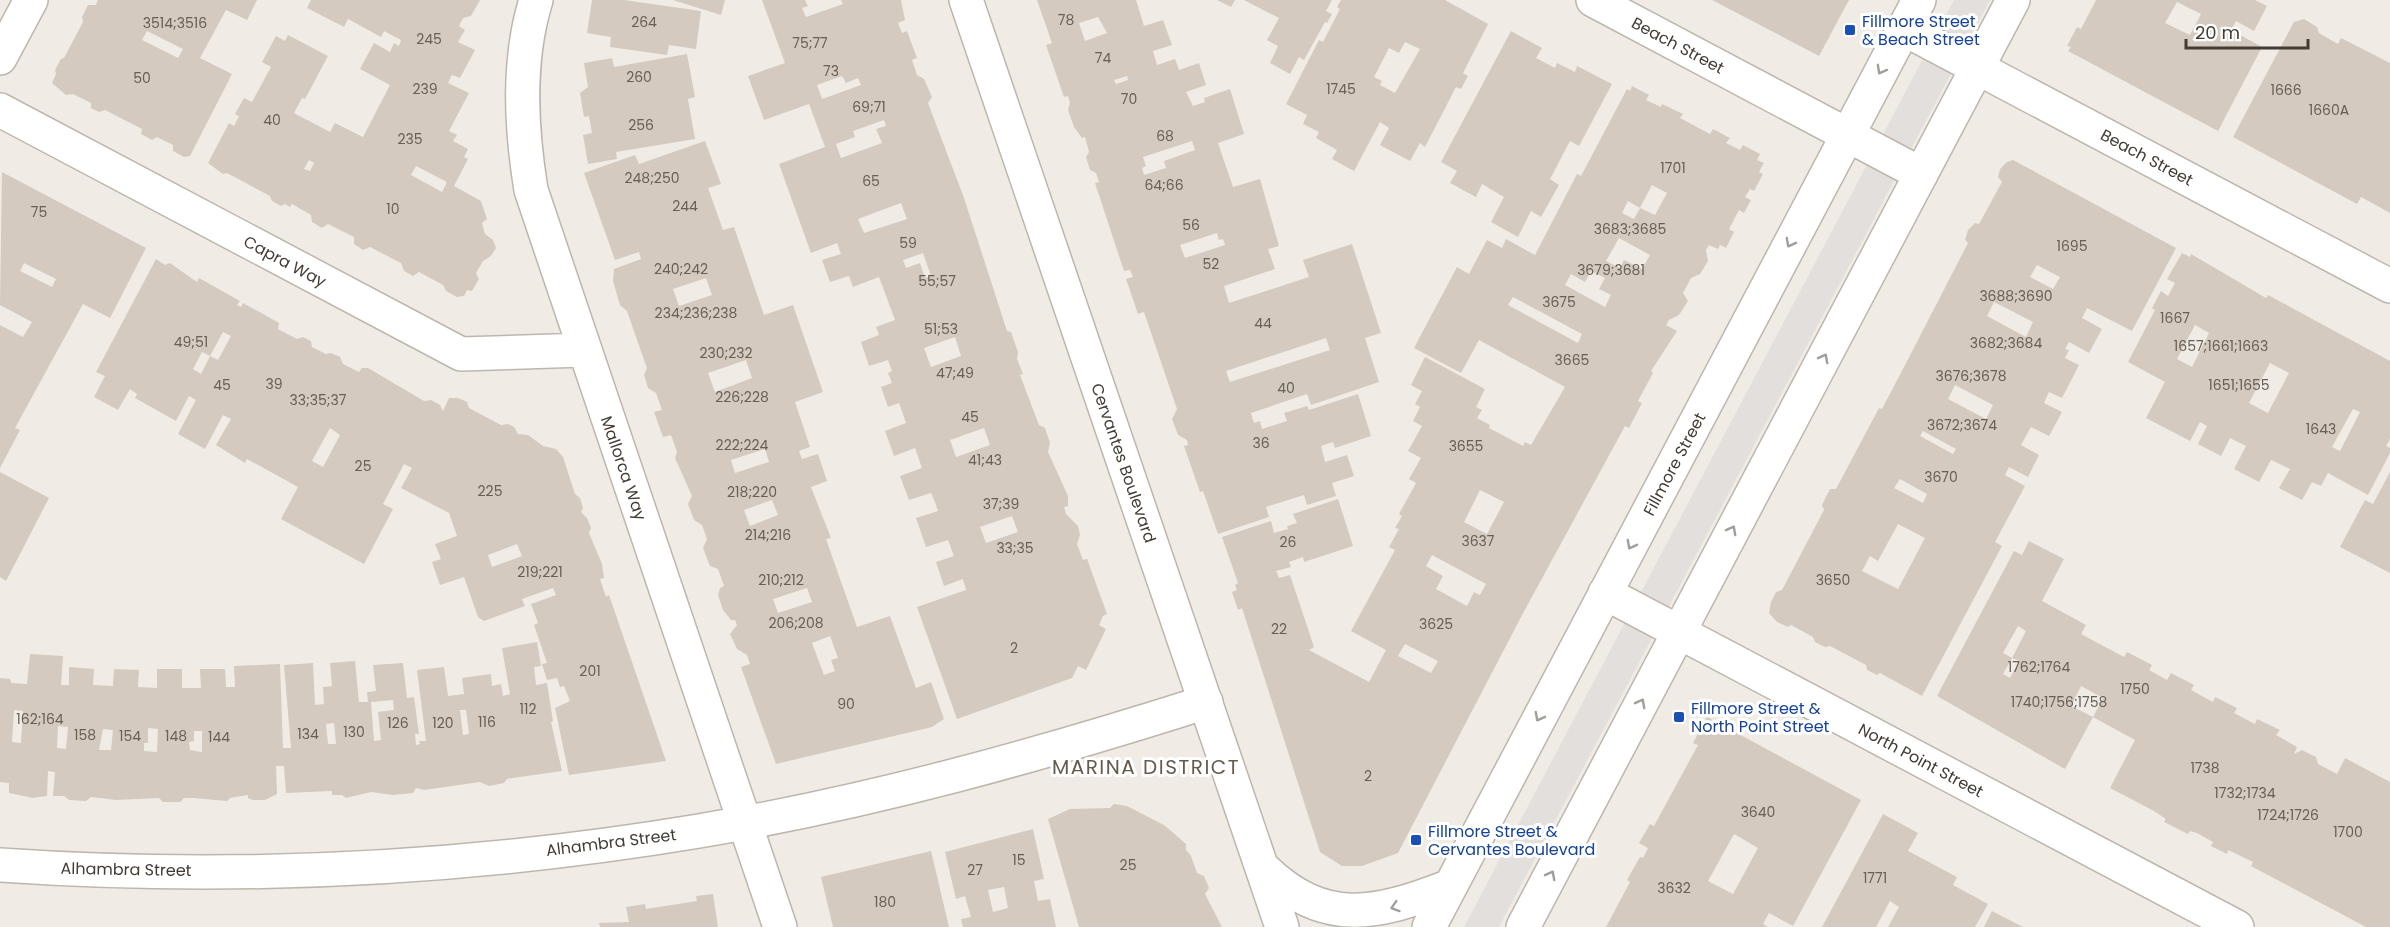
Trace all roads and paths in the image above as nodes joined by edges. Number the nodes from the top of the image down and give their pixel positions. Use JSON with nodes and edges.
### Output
{"nodes":[{"id":1,"x":31,"y":0,"type":"edge"},
{"id":2,"x":536,"y":0,"type":"edge"},
{"id":3,"x":966,"y":0,"type":"edge"},
{"id":4,"x":1593,"y":0,"type":"edge"},
{"id":5,"x":1919,"y":0,"type":"edge"},
{"id":6,"x":2013,"y":0,"type":"edge"},
{"id":7,"x":1904,"y":29,"type":"junction"},
{"id":8,"x":0,"y":58,"type":"edge"},
{"id":9,"x":1977,"y":67,"type":"junction"},
{"id":10,"x":0,"y":111,"type":"edge"},
{"id":11,"x":1847,"y":134,"type":"junction"},
{"id":12,"x":1921,"y":174,"type":"junction"},
{"id":13,"x":2390,"y":286,"type":"edge"},
{"id":14,"x":584,"y":350,"type":"junction"},
{"id":15,"x":1605,"y":593,"type":"junction"},
{"id":16,"x":1678,"y":632,"type":"junction"},
{"id":17,"x":1206,"y":702,"type":"junction"},
{"id":18,"x":746,"y":822,"type":"junction"},
{"id":19,"x":0,"y":865,"type":"edge"},
{"id":20,"x":1262,"y":867,"type":"junction"},
{"id":21,"x":1450,"y":886,"type":"junction"},
{"id":22,"x":780,"y":927,"type":"edge"},
{"id":23,"x":1282,"y":927,"type":"edge"},
{"id":24,"x":1429,"y":927,"type":"edge"},
{"id":25,"x":1523,"y":927,"type":"edge"},
{"id":26,"x":2237,"y":927,"type":"edge"}],
"edges":[{"from":1,"to":8,"type":"street"},
{"from":2,"to":14,"type":"street","name":"Mallorca Way"},
{"from":3,"to":17,"type":"street","name":"Cervantes Boulevard"},
{"from":4,"to":11,"type":"street","name":"Beach Street"},
{"from":5,"to":7,"type":"street","name":"Fillmore Street"},
{"from":6,"to":9,"type":"street"},
{"from":7,"to":9,"type":"street","name":"Beach Street"},
{"from":7,"to":11,"type":"street","name":"Fillmore Street","one_way":true},
{"from":9,"to":12,"type":"street"},
{"from":9,"to":13,"type":"street","name":"Beach Street"},
{"from":10,"to":14,"type":"street","name":"Capra Way"},
{"from":11,"to":12,"type":"street","name":"Beach Street"},
{"from":11,"to":15,"type":"street","name":"Fillmore Street","one_way":true},
{"from":16,"to":12,"type":"street","one_way":true},
{"from":14,"to":18,"type":"street","name":"Mallorca Way"},
{"from":15,"to":16,"type":"street","name":"North Point Street"},
{"from":15,"to":21,"type":"street","name":"Fillmore Street","one_way":true},
{"from":25,"to":16,"type":"street","one_way":true},
{"from":16,"to":26,"type":"street","name":"North Point Street"},
{"from":17,"to":18,"type":"street","name":"Alhambra Street"},
{"from":17,"to":20,"type":"street","name":"Cervantes Boulevard"},
{"from":18,"to":19,"type":"street","name":"Alhambra Street"},
{"from":18,"to":22,"type":"street","name":"Mallorca Way"},
{"from":21,"to":20,"type":"street","one_way":true},
{"from":20,"to":23,"type":"street","name":"Cervantes Boulevard"},
{"from":21,"to":24,"type":"street","name":"Fillmore Street"}]}
